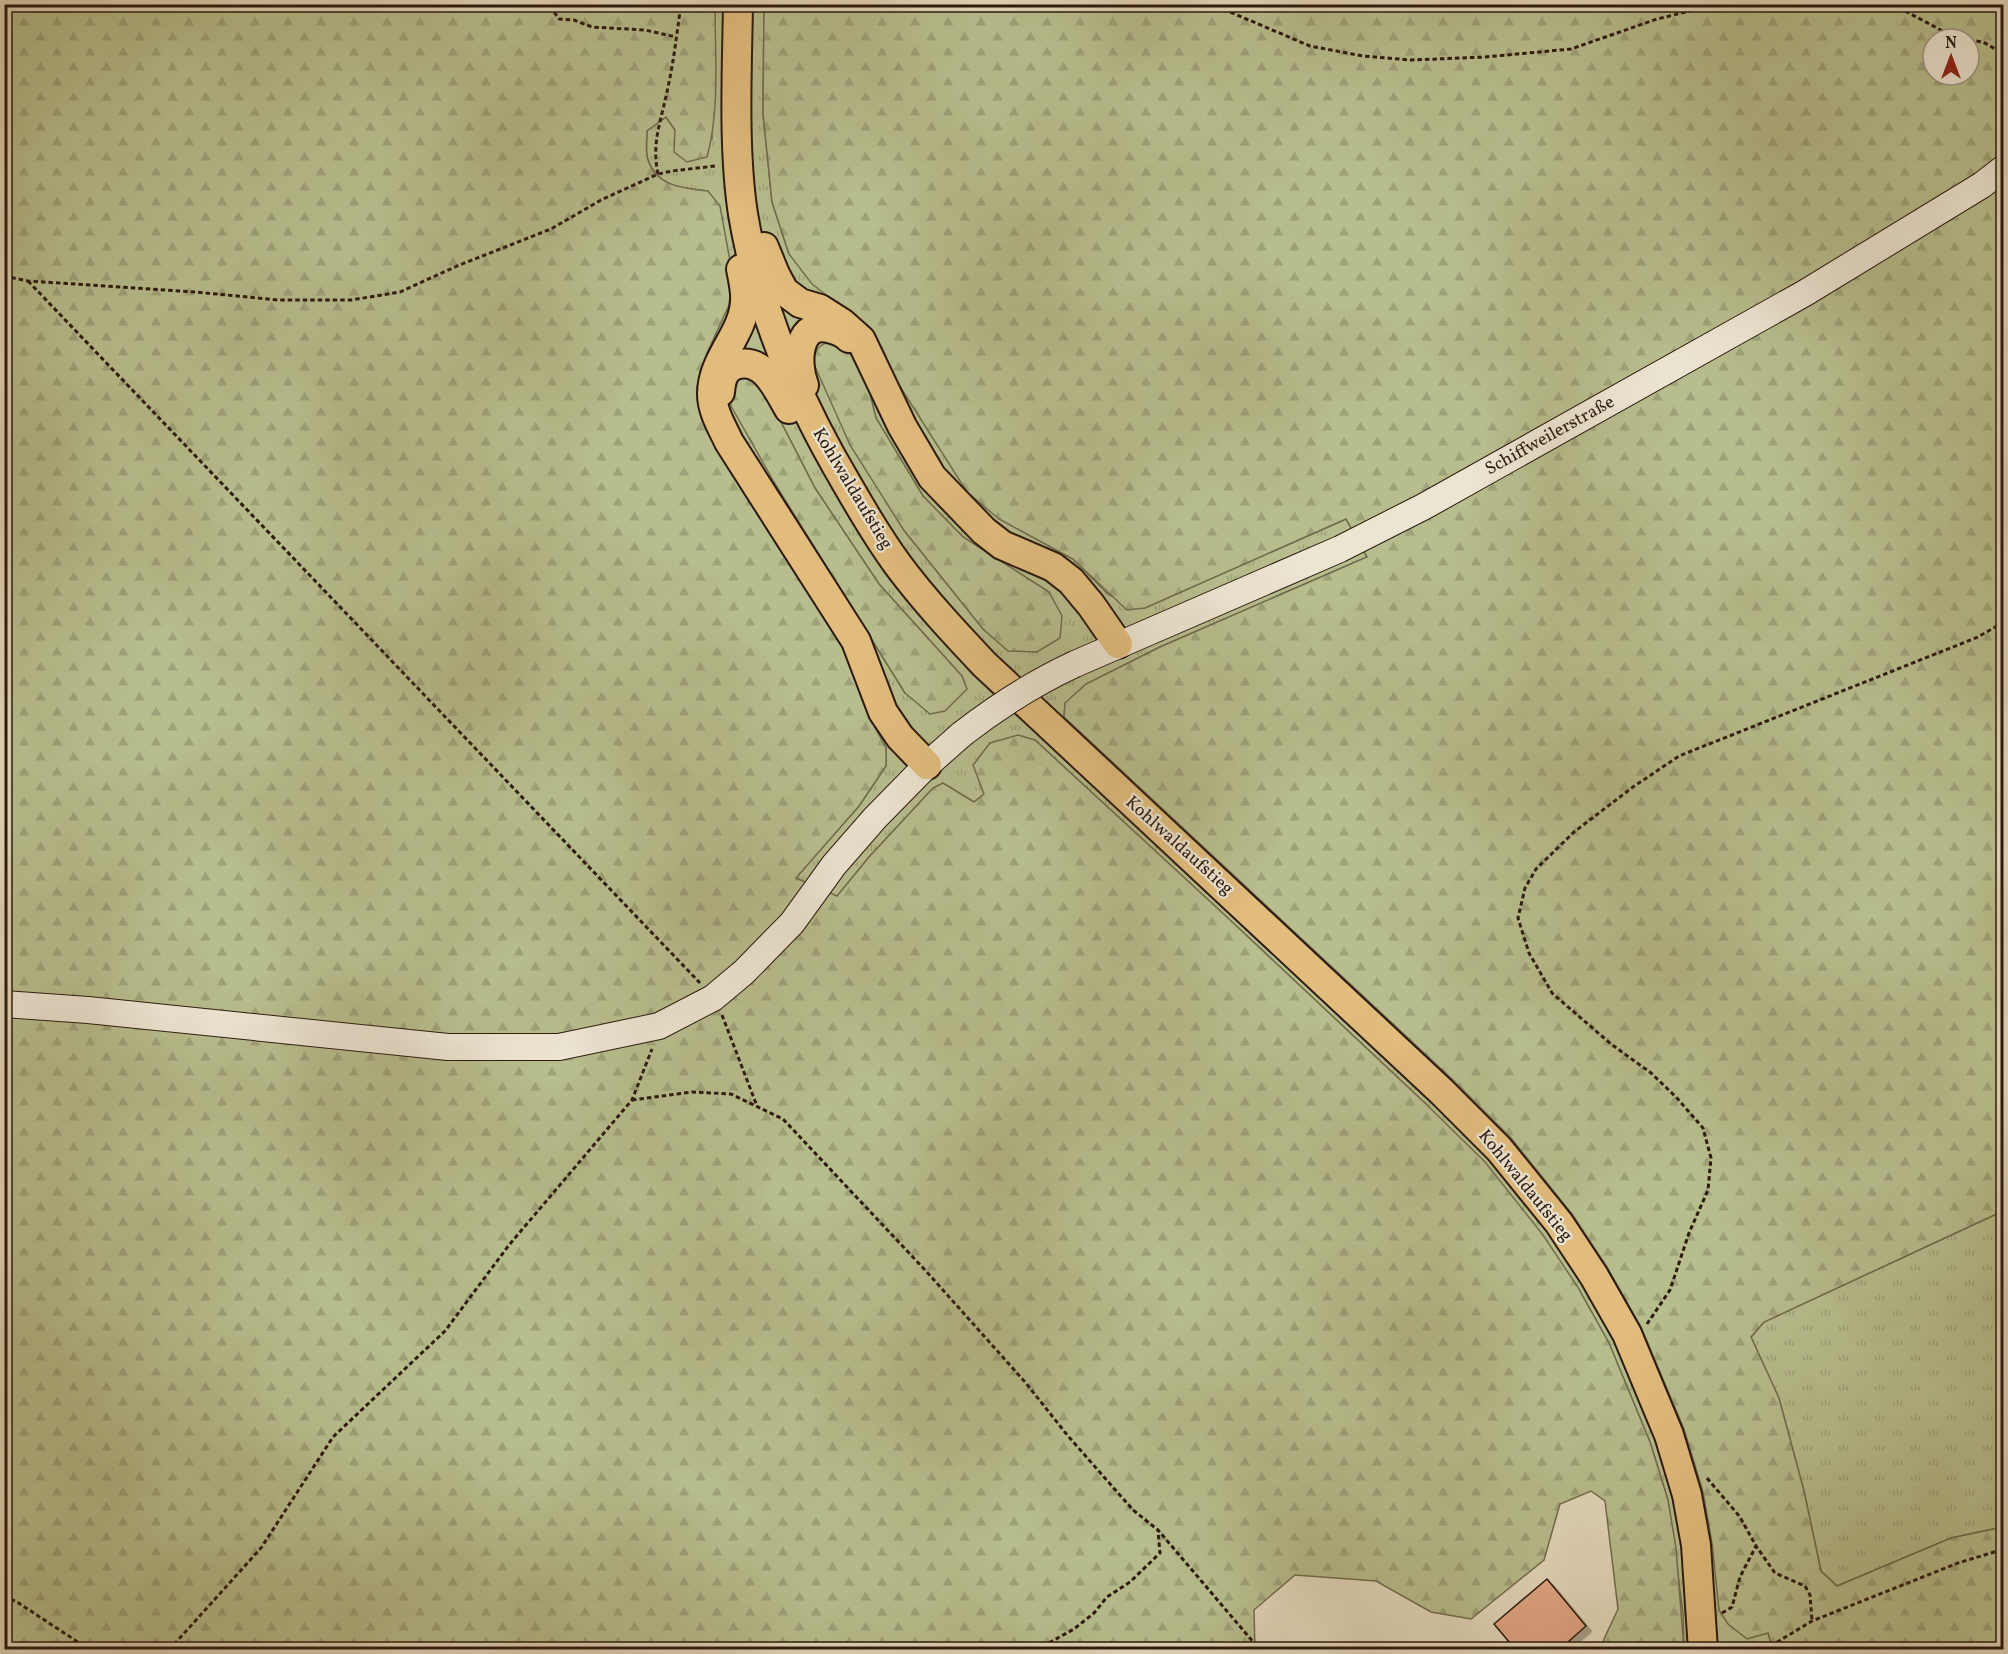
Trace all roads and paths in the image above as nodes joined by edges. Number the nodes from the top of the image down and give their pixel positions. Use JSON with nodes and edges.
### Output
{"nodes":[{"id":1,"x":681,"y":4,"type":"edge"},
{"id":2,"x":731,"y":4,"type":"edge"},
{"id":3,"x":738,"y":4,"type":"edge"},
{"id":4,"x":1194,"y":4,"type":"edge"},
{"id":5,"x":1719,"y":4,"type":"edge"},
{"id":6,"x":1892,"y":4,"type":"edge"},
{"id":7,"x":1912,"y":4,"type":"edge"},
{"id":8,"x":550,"y":6,"type":"edge"},
{"id":9,"x":1906,"y":12,"type":"junction"},
{"id":10,"x":1935,"y":27,"type":"edge"},
{"id":11,"x":676,"y":38,"type":"junction"},
{"id":12,"x":1981,"y":42,"type":"edge"},
{"id":13,"x":738,"y":46,"type":"junction"},
{"id":14,"x":2004,"y":54,"type":"edge"},
{"id":15,"x":725,"y":165,"type":"junction"},
{"id":16,"x":2004,"y":168,"type":"edge"},
{"id":17,"x":658,"y":174,"type":"junction"},
{"id":18,"x":4,"y":276,"type":"edge"},
{"id":19,"x":28,"y":281,"type":"junction"},
{"id":20,"x":884,"y":388,"type":"junction"},
{"id":21,"x":729,"y":442,"type":"junction"},
{"id":22,"x":852,"y":493,"type":"junction"},
{"id":23,"x":898,"y":565,"type":"junction"},
{"id":24,"x":2004,"y":622,"type":"edge"},
{"id":25,"x":1119,"y":644,"type":"junction"},
{"id":26,"x":927,"y":765,"type":"junction"},
{"id":27,"x":713,"y":998,"type":"junction"},
{"id":28,"x":4,"y":1004,"type":"edge"},
{"id":29,"x":659,"y":1026,"type":"junction"},
{"id":30,"x":632,"y":1100,"type":"junction"},
{"id":31,"x":757,"y":1106,"type":"junction"},
{"id":32,"x":1627,"y":1334,"type":"junction"},
{"id":33,"x":1704,"y":1472,"type":"dead end"},
{"id":34,"x":1158,"y":1530,"type":"junction"},
{"id":35,"x":1756,"y":1546,"type":"junction"},
{"id":36,"x":2004,"y":1549,"type":"edge"},
{"id":37,"x":4,"y":1596,"type":"edge"},
{"id":38,"x":1715,"y":1617,"type":"dead end"},
{"id":39,"x":1812,"y":1621,"type":"junction"},
{"id":40,"x":90,"y":1650,"type":"edge"},
{"id":41,"x":169,"y":1650,"type":"edge"},
{"id":42,"x":1036,"y":1650,"type":"edge"},
{"id":43,"x":1260,"y":1650,"type":"edge"},
{"id":44,"x":1703,"y":1650,"type":"edge"},
{"id":45,"x":1764,"y":1650,"type":"edge"}],
"edges":[{"from":1,"to":11,"type":"path"},
{"from":2,"to":15,"type":"main road"},
{"from":3,"to":13,"type":"main road","name":"Kohlwaldaufstieg"},
{"from":4,"to":5,"type":"path"},
{"from":6,"to":9,"type":"path"},
{"from":7,"to":9,"type":"path"},
{"from":8,"to":11,"type":"path"},
{"from":9,"to":10,"type":"path"},
{"from":11,"to":17,"type":"path"},
{"from":12,"to":14,"type":"path"},
{"from":13,"to":20,"type":"main road"},
{"from":13,"to":22,"type":"main road","name":"Kohlwaldaufstieg"},
{"from":15,"to":17,"type":"path"},
{"from":15,"to":21,"type":"main road"},
{"from":16,"to":25,"type":"street","name":"Schiffweilerstraße"},
{"from":17,"to":19,"type":"path"},
{"from":18,"to":19,"type":"path"},
{"from":19,"to":27,"type":"path"},
{"from":20,"to":22,"type":"main road"},
{"from":20,"to":25,"type":"main road"},
{"from":21,"to":23,"type":"main road"},
{"from":21,"to":26,"type":"main road"},
{"from":22,"to":23,"type":"main road","name":"Kohlwaldaufstieg"},
{"from":23,"to":32,"type":"main road","name":"Kohlwaldaufstieg"},
{"from":24,"to":32,"type":"path"},
{"from":25,"to":26,"type":"street","name":"Schiffweilerstraße","bridge":true},
{"from":26,"to":27,"type":"street","name":"Schiffweilerstraße"},
{"from":27,"to":29,"type":"street","name":"Schiffweilerstraße"},
{"from":27,"to":31,"type":"path"},
{"from":28,"to":29,"type":"street","name":"Schiffweilerstraße"},
{"from":29,"to":30,"type":"path"},
{"from":30,"to":31,"type":"path"},
{"from":30,"to":41,"type":"path"},
{"from":31,"to":34,"type":"path"},
{"from":32,"to":44,"type":"main road","name":"Kohlwaldaufstieg"},
{"from":33,"to":35,"type":"path"},
{"from":34,"to":42,"type":"path"},
{"from":34,"to":43,"type":"path"},
{"from":35,"to":38,"type":"path"},
{"from":35,"to":39,"type":"path"},
{"from":36,"to":39,"type":"path"},
{"from":37,"to":40,"type":"path"},
{"from":39,"to":45,"type":"path"}]}
